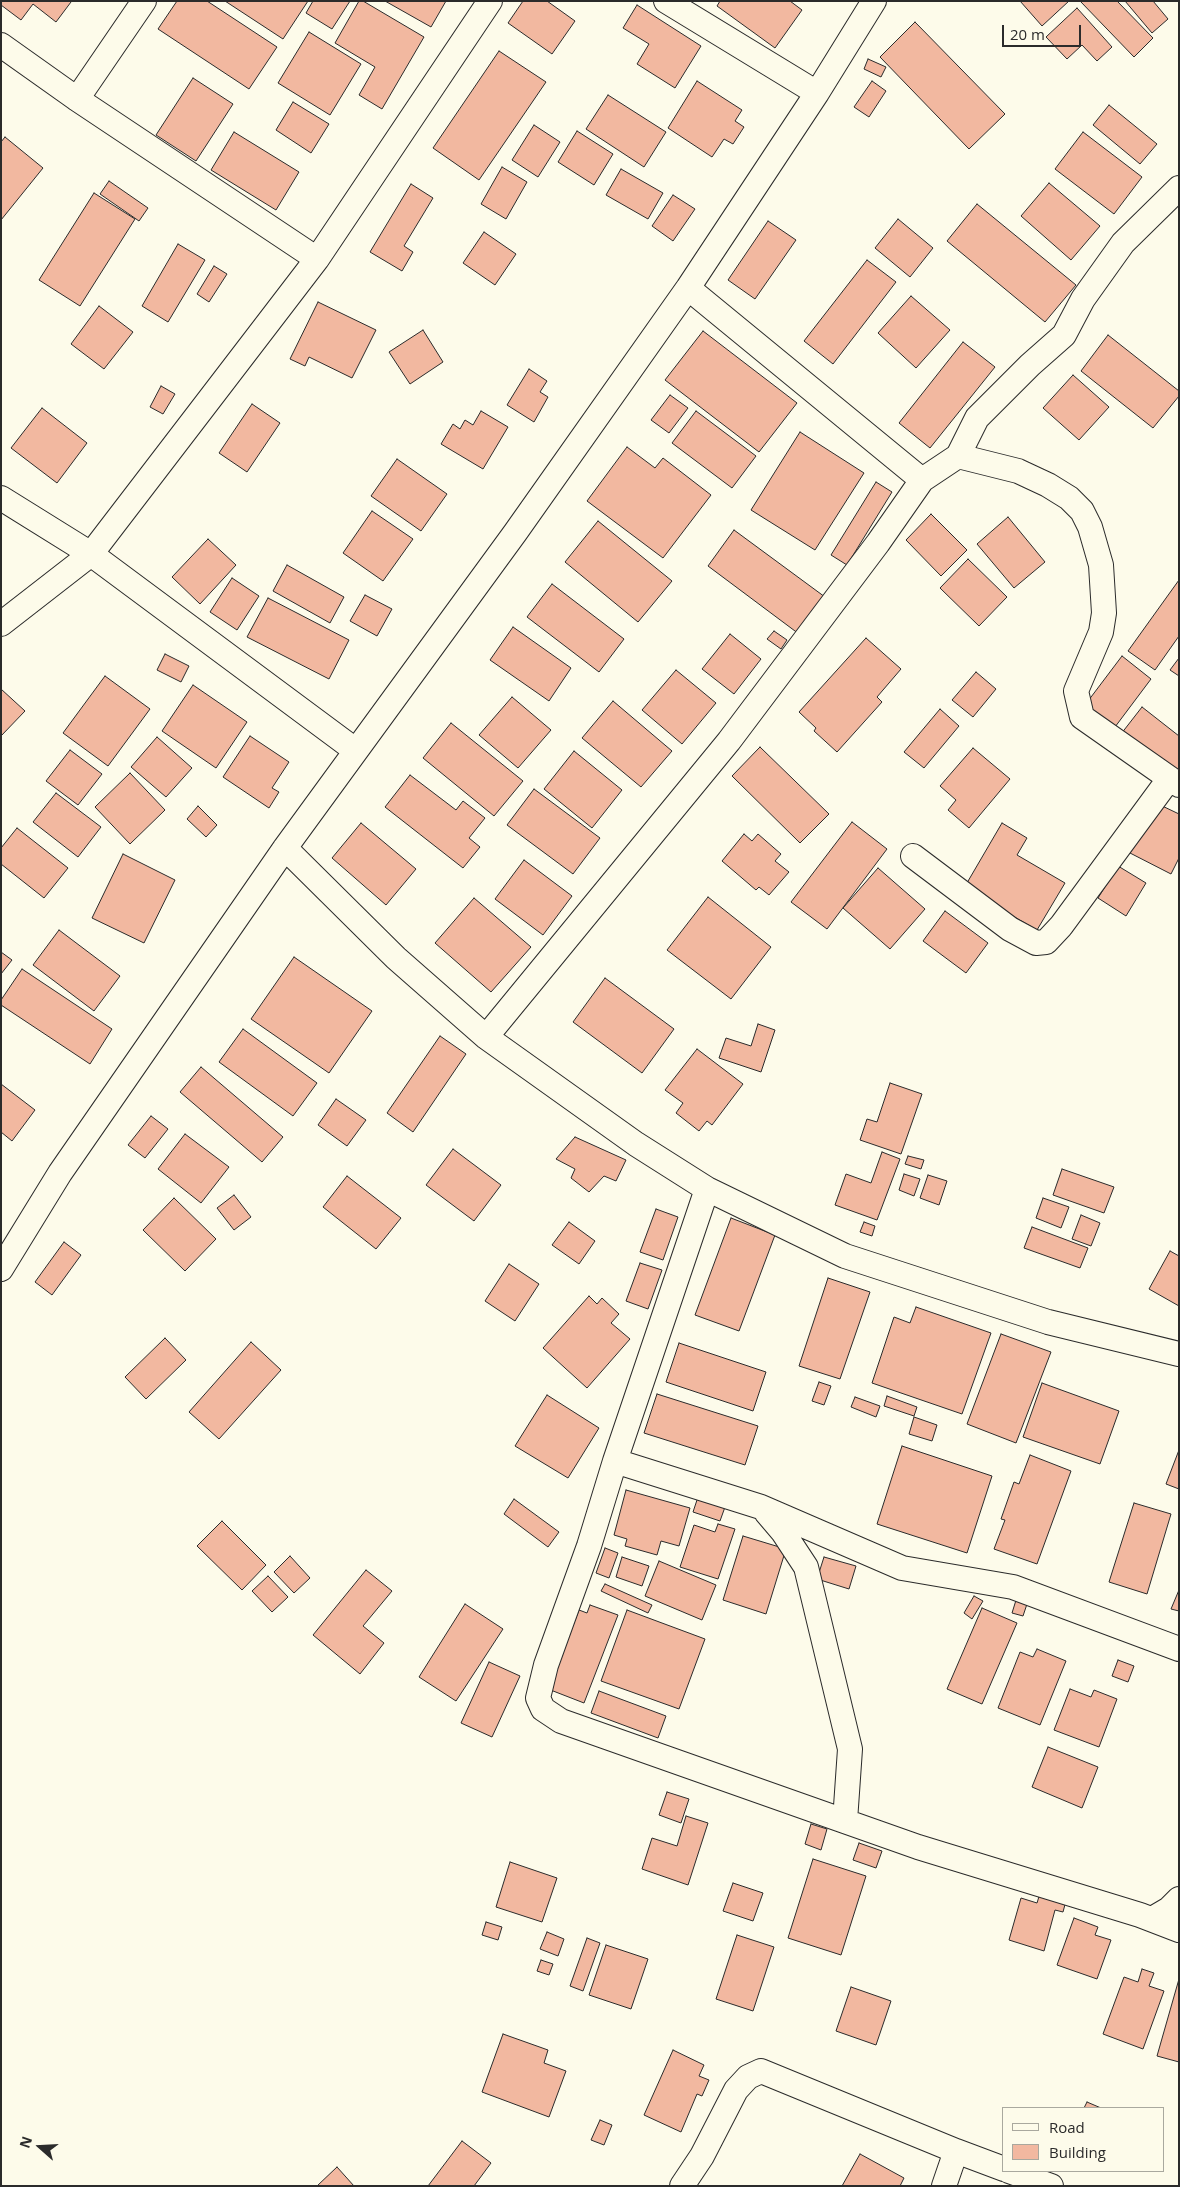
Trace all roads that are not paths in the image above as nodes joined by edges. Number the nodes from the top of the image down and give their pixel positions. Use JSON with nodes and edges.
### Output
{"nodes":[{"id":1,"x":144,"y":1,"type":"edge"},
{"id":2,"x":490,"y":1,"type":"edge"},
{"id":3,"x":666,"y":1,"type":"edge"},
{"id":4,"x":874,"y":1,"type":"edge"},
{"id":5,"x":1,"y":44,"type":"edge"},
{"id":6,"x":817,"y":94,"type":"junction"},
{"id":7,"x":77,"y":99,"type":"junction"},
{"id":8,"x":1179,"y":188,"type":"edge"},
{"id":9,"x":317,"y":259,"type":"junction"},
{"id":10,"x":688,"y":288,"type":"junction"},
{"id":11,"x":958,"y":456,"type":"junction"},
{"id":12,"x":922,"y":480,"type":"junction"},
{"id":13,"x":1,"y":498,"type":"edge"},
{"id":14,"x":91,"y":554,"type":"junction"},
{"id":15,"x":1,"y":624,"type":"edge"},
{"id":16,"x":355,"y":750,"type":"junction"},
{"id":17,"x":1174,"y":782,"type":"edge"},
{"id":18,"x":285,"y":848,"type":"junction"},
{"id":19,"x":913,"y":856,"type":"dead end"},
{"id":20,"x":486,"y":1037,"type":"junction"},
{"id":21,"x":707,"y":1189,"type":"junction"},
{"id":22,"x":1,"y":1270,"type":"edge"},
{"id":23,"x":1179,"y":1354,"type":"edge"},
{"id":24,"x":615,"y":1461,"type":"junction"},
{"id":25,"x":761,"y":1507,"type":"junction"},
{"id":26,"x":1179,"y":1650,"type":"edge"},
{"id":27,"x":845,"y":1821,"type":"junction"},
{"id":28,"x":1179,"y":1899,"type":"edge"},
{"id":29,"x":1152,"y":1919,"type":"junction"},
{"id":30,"x":1179,"y":1930,"type":"edge"},
{"id":31,"x":956,"y":2151,"type":"junction"},
{"id":32,"x":1002,"y":2168,"type":"edge"},
{"id":33,"x":1012,"y":2172,"type":"edge"},
{"id":34,"x":682,"y":2186,"type":"edge"},
{"id":35,"x":944,"y":2186,"type":"edge"},
{"id":36,"x":1051,"y":2186,"type":"edge"}],
"edges":[{"from":1,"to":7,"type":"street"},
{"from":2,"to":9,"type":"street"},
{"from":3,"to":6,"type":"street"},
{"from":4,"to":6,"type":"street"},
{"from":5,"to":7,"type":"street"},
{"from":6,"to":10,"type":"street"},
{"from":7,"to":9,"type":"street"},
{"from":8,"to":11,"type":"street"},
{"from":9,"to":14,"type":"street"},
{"from":10,"to":12,"type":"street"},
{"from":10,"to":16,"type":"street"},
{"from":11,"to":12,"type":"street"},
{"from":11,"to":17,"type":"street"},
{"from":12,"to":20,"type":"street"},
{"from":13,"to":14,"type":"street"},
{"from":14,"to":15,"type":"street"},
{"from":14,"to":16,"type":"street"},
{"from":16,"to":18,"type":"street"},
{"from":17,"to":19,"type":"street"},
{"from":18,"to":20,"type":"street"},
{"from":18,"to":22,"type":"street"},
{"from":20,"to":21,"type":"street"},
{"from":21,"to":23,"type":"street"},
{"from":21,"to":24,"type":"street"},
{"from":24,"to":25,"type":"street"},
{"from":24,"to":27,"type":"street"},
{"from":25,"to":26,"type":"street"},
{"from":25,"to":27,"type":"street"},
{"from":27,"to":29,"type":"street"},
{"from":28,"to":29,"type":"street"},
{"from":29,"to":30,"type":"street"},
{"from":31,"to":32,"type":"street"},
{"from":31,"to":34,"type":"street"},
{"from":31,"to":35,"type":"street"},
{"from":33,"to":36,"type":"street"}]}
